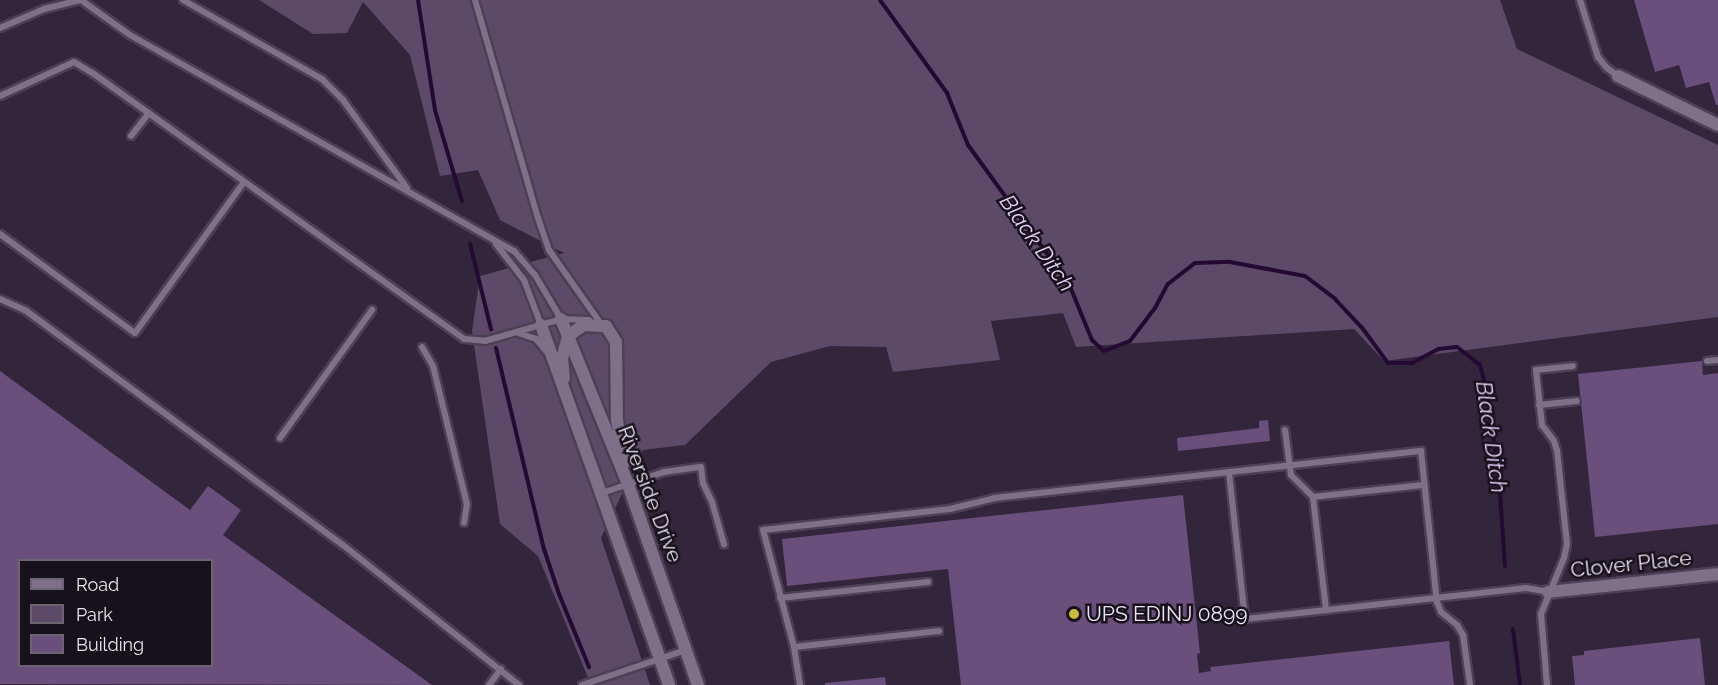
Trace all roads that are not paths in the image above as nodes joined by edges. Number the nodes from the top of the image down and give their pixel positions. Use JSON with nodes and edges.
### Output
{"nodes":[{"id":1,"x":80,"y":0,"type":"edge"},
{"id":2,"x":183,"y":0,"type":"edge"},
{"id":3,"x":475,"y":0,"type":"edge"},
{"id":4,"x":1580,"y":0,"type":"edge"},
{"id":5,"x":0,"y":28,"type":"edge"},
{"id":6,"x":1618,"y":76,"type":"joint"},
{"id":7,"x":0,"y":96,"type":"edge"},
{"id":8,"x":149,"y":113,"type":"junction"},
{"id":9,"x":1718,"y":125,"type":"edge"},
{"id":10,"x":131,"y":136,"type":"dead end"},
{"id":11,"x":244,"y":182,"type":"junction"},
{"id":12,"x":409,"y":191,"type":"junction"},
{"id":13,"x":0,"y":234,"type":"edge"},
{"id":14,"x":492,"y":239,"type":"junction"},
{"id":15,"x":0,"y":299,"type":"edge"},
{"id":16,"x":372,"y":310,"type":"dead end"},
{"id":17,"x":561,"y":319,"type":"junction"},
{"id":18,"x":601,"y":324,"type":"junction"},
{"id":19,"x":541,"y":325,"type":"junction"},
{"id":20,"x":517,"y":333,"type":"junction"},
{"id":21,"x":568,"y":336,"type":"junction"},
{"id":22,"x":422,"y":347,"type":"dead end"},
{"id":23,"x":551,"y":360,"type":"junction"},
{"id":24,"x":1718,"y":360,"type":"edge"},
{"id":25,"x":1707,"y":362,"type":"dead end"},
{"id":26,"x":1573,"y":366,"type":"dead end"},
{"id":27,"x":566,"y":389,"type":"junction"},
{"id":28,"x":1577,"y":401,"type":"dead end"},
{"id":29,"x":1539,"y":405,"type":"junction"},
{"id":30,"x":1285,"y":430,"type":"dead end"},
{"id":31,"x":280,"y":438,"type":"dead end"},
{"id":32,"x":1289,"y":466,"type":"junction"},
{"id":33,"x":1229,"y":472,"type":"junction"},
{"id":34,"x":628,"y":484,"type":"junction"},
{"id":35,"x":1424,"y":485,"type":"junction"},
{"id":36,"x":602,"y":493,"type":"junction"},
{"id":37,"x":1313,"y":497,"type":"junction"},
{"id":38,"x":464,"y":523,"type":"dead end"},
{"id":39,"x":724,"y":544,"type":"dead end"},
{"id":40,"x":1718,"y":574,"type":"edge"},
{"id":41,"x":928,"y":582,"type":"dead end"},
{"id":42,"x":1548,"y":592,"type":"junction"},
{"id":43,"x":1436,"y":597,"type":"junction"},
{"id":44,"x":780,"y":598,"type":"junction"},
{"id":45,"x":1326,"y":610,"type":"junction"},
{"id":46,"x":939,"y":631,"type":"dead end"},
{"id":47,"x":794,"y":647,"type":"junction"},
{"id":48,"x":686,"y":650,"type":"junction"},
{"id":49,"x":660,"y":658,"type":"junction"},
{"id":50,"x":501,"y":669,"type":"junction"},
{"id":51,"x":489,"y":685,"type":"edge"},
{"id":52,"x":519,"y":685,"type":"edge"},
{"id":53,"x":582,"y":685,"type":"edge"},
{"id":54,"x":669,"y":685,"type":"edge"},
{"id":55,"x":698,"y":685,"type":"edge"},
{"id":56,"x":800,"y":685,"type":"edge"},
{"id":57,"x":1470,"y":685,"type":"edge"},
{"id":58,"x":1547,"y":685,"type":"edge"}],
"edges":[{"from":1,"to":5,"type":"lane"},
{"from":1,"to":12,"type":"lane"},
{"from":2,"to":12,"type":"lane"},
{"from":3,"to":18,"type":"lane"},
{"from":4,"to":6,"type":"lane"},
{"from":6,"to":9,"type":"street"},
{"from":7,"to":8,"type":"lane"},
{"from":8,"to":10,"type":"lane"},
{"from":8,"to":11,"type":"lane"},
{"from":11,"to":13,"type":"lane"},
{"from":11,"to":20,"type":"lane"},
{"from":12,"to":14,"type":"lane"},
{"from":14,"to":17,"type":"lane"},
{"from":14,"to":19,"type":"lane"},
{"from":15,"to":50,"type":"lane"},
{"from":16,"to":31,"type":"lane"},
{"from":17,"to":18,"type":"lane"},
{"from":17,"to":19,"type":"lane"},
{"from":17,"to":21,"type":"street","name":"Riverside Drive"},
{"from":18,"to":21,"type":"street"},
{"from":18,"to":34,"type":"street"},
{"from":19,"to":20,"type":"lane"},
{"from":19,"to":23,"type":"street","name":"Riverside Drive"},
{"from":20,"to":23,"type":"lane"},
{"from":21,"to":27,"type":"street"},
{"from":21,"to":34,"type":"street","name":"Riverside Drive"},
{"from":22,"to":38,"type":"lane"},
{"from":23,"to":27,"type":"street","name":"Riverside Drive"},
{"from":24,"to":25,"type":"lane"},
{"from":26,"to":29,"type":"lane"},
{"from":27,"to":36,"type":"street","name":"Riverside Drive"},
{"from":28,"to":29,"type":"lane"},
{"from":29,"to":42,"type":"lane"},
{"from":30,"to":32,"type":"lane"},
{"from":32,"to":33,"type":"lane"},
{"from":32,"to":35,"type":"lane"},
{"from":32,"to":37,"type":"lane"},
{"from":33,"to":44,"type":"lane"},
{"from":33,"to":45,"type":"lane"},
{"from":34,"to":36,"type":"lane"},
{"from":34,"to":39,"type":"lane"},
{"from":34,"to":48,"type":"street","name":"Riverside Drive"},
{"from":35,"to":37,"type":"lane"},
{"from":35,"to":43,"type":"lane"},
{"from":36,"to":49,"type":"street","name":"Riverside Drive"},
{"from":37,"to":45,"type":"lane"},
{"from":40,"to":42,"type":"street","name":"Clover Place"},
{"from":41,"to":44,"type":"lane"},
{"from":42,"to":43,"type":"lane"},
{"from":42,"to":58,"type":"lane"},
{"from":43,"to":45,"type":"lane"},
{"from":43,"to":57,"type":"lane"},
{"from":44,"to":47,"type":"lane"},
{"from":46,"to":47,"type":"lane"},
{"from":47,"to":56,"type":"lane"},
{"from":48,"to":49,"type":"lane"},
{"from":48,"to":55,"type":"street","name":"Riverside Drive"},
{"from":49,"to":53,"type":"lane"},
{"from":49,"to":54,"type":"street","name":"Riverside Drive"},
{"from":50,"to":51,"type":"lane"},
{"from":50,"to":52,"type":"lane"}]}
